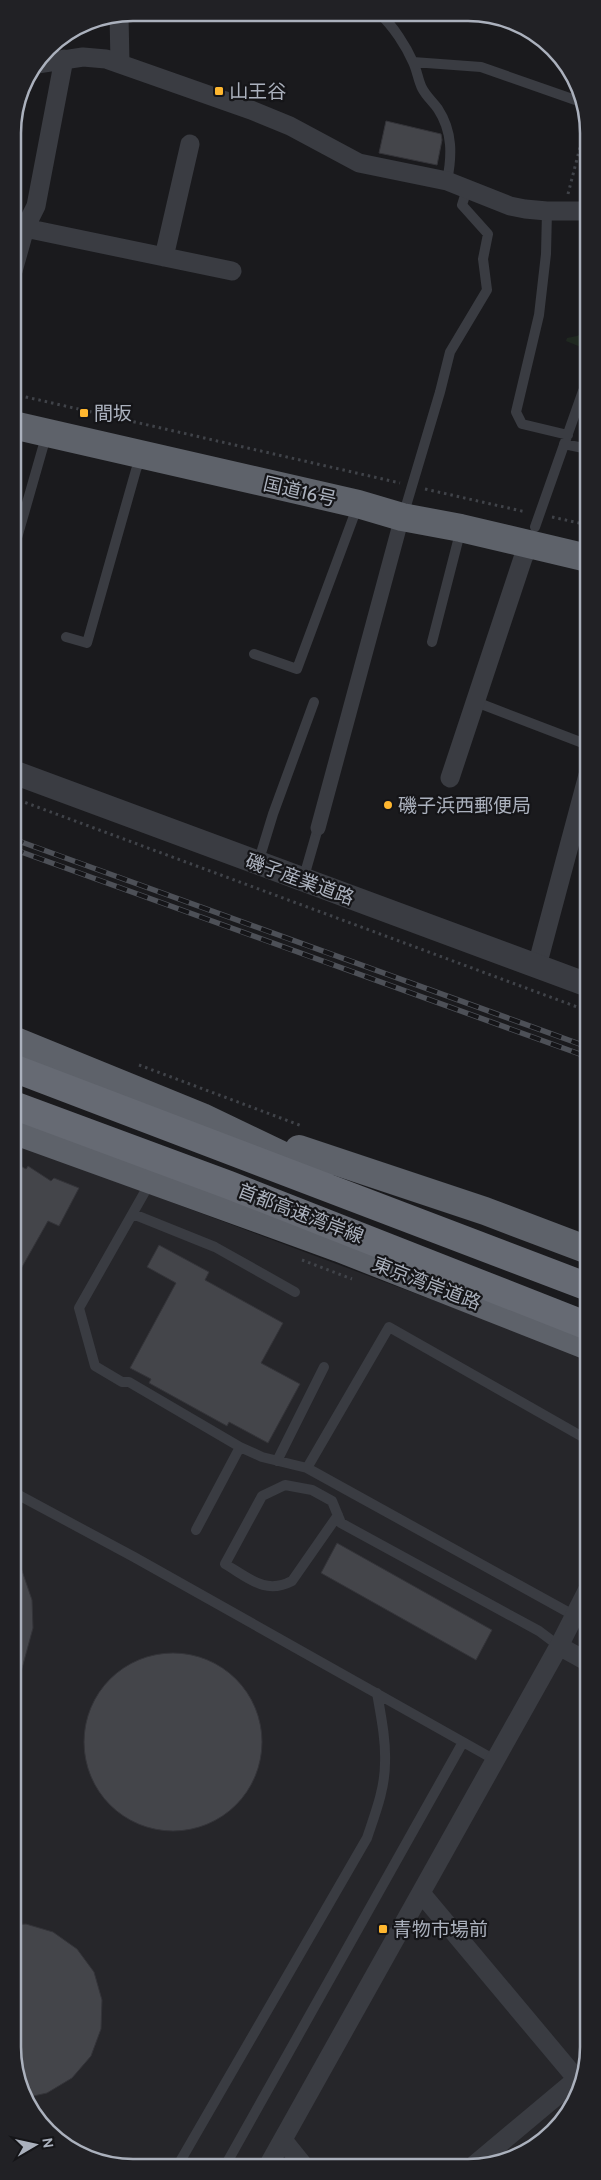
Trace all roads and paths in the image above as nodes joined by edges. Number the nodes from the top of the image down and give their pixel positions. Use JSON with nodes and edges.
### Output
{"nodes":[{"id":1,"x":385,"y":21,"type":"edge"},
{"id":2,"x":119,"y":22,"type":"edge"},
{"id":3,"x":64,"y":59,"type":"junction"},
{"id":4,"x":47,"y":62,"type":"edge"},
{"id":5,"x":414,"y":62,"type":"junction"},
{"id":6,"x":120,"y":63,"type":"junction"},
{"id":7,"x":575,"y":100,"type":"edge"},
{"id":8,"x":580,"y":141,"type":"edge"},
{"id":9,"x":190,"y":144,"type":"dead end"},
{"id":10,"x":447,"y":181,"type":"junction"},
{"id":11,"x":467,"y":189,"type":"junction"},
{"id":12,"x":580,"y":211,"type":"edge"},
{"id":13,"x":556,"y":212,"type":"junction"},
{"id":14,"x":25,"y":228,"type":"junction"},
{"id":15,"x":21,"y":242,"type":"edge"},
{"id":16,"x":164,"y":257,"type":"junction"},
{"id":17,"x":232,"y":271,"type":"dead end"},
{"id":18,"x":21,"y":396,"type":"edge"},
{"id":19,"x":580,"y":400,"type":"edge"},
{"id":20,"x":21,"y":409,"type":"edge"},
{"id":21,"x":21,"y":427,"type":"edge"},
{"id":22,"x":48,"y":432,"type":"junction"},
{"id":23,"x":566,"y":440,"type":"junction"},
{"id":24,"x":580,"y":446,"type":"edge"},
{"id":25,"x":143,"y":454,"type":"junction"},
{"id":26,"x":408,"y":501,"type":"junction"},
{"id":27,"x":358,"y":504,"type":"junction"},
{"id":28,"x":21,"y":523,"type":"edge"},
{"id":29,"x":580,"y":526,"type":"edge"},
{"id":30,"x":461,"y":528,"type":"junction"},
{"id":31,"x":535,"y":529,"type":"junction"},
{"id":32,"x":580,"y":538,"type":"edge"},
{"id":33,"x":580,"y":554,"type":"edge"},
{"id":34,"x":66,"y":637,"type":"dead end"},
{"id":35,"x":432,"y":642,"type":"dead end"},
{"id":36,"x":254,"y":654,"type":"dead end"},
{"id":37,"x":314,"y":702,"type":"dead end"},
{"id":38,"x":476,"y":702,"type":"junction"},
{"id":39,"x":580,"y":742,"type":"edge"},
{"id":40,"x":21,"y":775,"type":"edge"},
{"id":41,"x":450,"y":778,"type":"dead end"},
{"id":42,"x":21,"y":801,"type":"edge"},
{"id":43,"x":580,"y":805,"type":"edge"},
{"id":44,"x":318,"y":828,"type":"joint"},
{"id":45,"x":258,"y":864,"type":"junction"},
{"id":46,"x":303,"y":880,"type":"junction"},
{"id":47,"x":537,"y":966,"type":"junction"},
{"id":48,"x":580,"y":982,"type":"edge"},
{"id":49,"x":580,"y":1008,"type":"edge"},
{"id":50,"x":21,"y":1043,"type":"edge"},
{"id":51,"x":21,"y":1071,"type":"edge"},
{"id":52,"x":21,"y":1108,"type":"edge"},
{"id":53,"x":202,"y":1117,"type":"junction"},
{"id":54,"x":21,"y":1133,"type":"edge"},
{"id":55,"x":152,"y":1180,"type":"junction"},
{"id":56,"x":181,"y":1192,"type":"junction"},
{"id":57,"x":134,"y":1214,"type":"junction"},
{"id":58,"x":580,"y":1247,"type":"edge"},
{"id":59,"x":580,"y":1284,"type":"edge"},
{"id":60,"x":580,"y":1290,"type":"edge"},
{"id":61,"x":296,"y":1292,"type":"dead end"},
{"id":62,"x":580,"y":1317,"type":"edge"},
{"id":63,"x":580,"y":1323,"type":"edge"},
{"id":64,"x":580,"y":1343,"type":"edge"},
{"id":65,"x":324,"y":1367,"type":"dead end"},
{"id":66,"x":580,"y":1435,"type":"edge"},
{"id":67,"x":240,"y":1447,"type":"junction"},
{"id":68,"x":277,"y":1460,"type":"junction"},
{"id":69,"x":307,"y":1468,"type":"junction"},
{"id":70,"x":21,"y":1496,"type":"edge"},
{"id":71,"x":338,"y":1515,"type":"junction"},
{"id":72,"x":196,"y":1530,"type":"dead end"},
{"id":73,"x":580,"y":1606,"type":"edge"},
{"id":74,"x":575,"y":1616,"type":"junction"},
{"id":75,"x":559,"y":1646,"type":"junction"},
{"id":76,"x":580,"y":1658,"type":"edge"},
{"id":77,"x":377,"y":1693,"type":"junction"},
{"id":78,"x":463,"y":1742,"type":"junction"},
{"id":79,"x":495,"y":1760,"type":"junction"},
{"id":80,"x":421,"y":1893,"type":"junction"},
{"id":81,"x":577,"y":2074,"type":"edge"},
{"id":82,"x":573,"y":2086,"type":"edge"},
{"id":83,"x":283,"y":2140,"type":"junction"},
{"id":84,"x":483,"y":2158,"type":"edge"},
{"id":85,"x":181,"y":2159,"type":"edge"},
{"id":86,"x":230,"y":2159,"type":"edge"},
{"id":87,"x":272,"y":2159,"type":"edge"},
{"id":88,"x":298,"y":2159,"type":"edge"}],
"edges":[{"from":1,"to":5,"type":"lane"},
{"from":2,"to":6,"type":"street"},
{"from":3,"to":4,"type":"street"},
{"from":3,"to":6,"type":"street"},
{"from":3,"to":14,"type":"street"},
{"from":5,"to":7,"type":"lane"},
{"from":5,"to":10,"type":"lane"},
{"from":6,"to":10,"type":"street"},
{"from":8,"to":13,"type":"path"},
{"from":9,"to":16,"type":"street"},
{"from":10,"to":11,"type":"street"},
{"from":11,"to":13,"type":"street"},
{"from":11,"to":26,"type":"lane"},
{"from":12,"to":13,"type":"street"},
{"from":13,"to":23,"type":"lane"},
{"from":14,"to":15,"type":"street"},
{"from":14,"to":16,"type":"street"},
{"from":16,"to":17,"type":"street"},
{"from":18,"to":26,"type":"path"},
{"from":19,"to":23,"type":"lane"},
{"from":20,"to":26,"type":"highway","name":"国道16号"},
{"from":21,"to":22,"type":"highway","name":"国道16号"},
{"from":22,"to":25,"type":"highway","name":"国道16号"},
{"from":22,"to":28,"type":"lane"},
{"from":23,"to":24,"type":"lane"},
{"from":23,"to":31,"type":"lane"},
{"from":25,"to":27,"type":"highway","name":"国道16号"},
{"from":25,"to":34,"type":"lane"},
{"from":26,"to":27,"type":"highway","name":"国道16号"},
{"from":26,"to":30,"type":"highway","name":"国道16号"},
{"from":26,"to":31,"type":"highway","name":"国道16号"},
{"from":26,"to":31,"type":"path"},
{"from":26,"to":44,"type":"street"},
{"from":27,"to":36,"type":"lane"},
{"from":29,"to":31,"type":"path"},
{"from":30,"to":31,"type":"highway","name":"国道16号"},
{"from":30,"to":35,"type":"lane"},
{"from":31,"to":32,"type":"highway","name":"国道16号"},
{"from":31,"to":33,"type":"highway","name":"国道16号"},
{"from":31,"to":38,"type":"street"},
{"from":37,"to":45,"type":"lane"},
{"from":38,"to":39,"type":"lane"},
{"from":38,"to":41,"type":"street"},
{"from":40,"to":45,"type":"street","name":"磯子産業道路"},
{"from":42,"to":49,"type":"path"},
{"from":43,"to":47,"type":"street"},
{"from":44,"to":46,"type":"lane"},
{"from":45,"to":46,"type":"street","name":"磯子産業道路"},
{"from":46,"to":47,"type":"street","name":"磯子産業道路"},
{"from":47,"to":48,"type":"street","name":"磯子産業道路"},
{"from":50,"to":53,"type":"highway"},
{"from":51,"to":59,"type":"highway","name":"首都高速湾岸線","bridge":true},
{"from":52,"to":63,"type":"highway","name":"首都高速湾岸線","bridge":true},
{"from":53,"to":58,"type":"highway"},
{"from":53,"to":60,"type":"highway","bridge":true},
{"from":54,"to":55,"type":"highway","name":"東京湾岸道路"},
{"from":55,"to":56,"type":"highway","name":"東京湾岸道路"},
{"from":55,"to":57,"type":"lane"},
{"from":56,"to":62,"type":"highway","name":"東京湾岸道路","bridge":true},
{"from":56,"to":64,"type":"highway","name":"東京湾岸道路"},
{"from":57,"to":61,"type":"lane"},
{"from":57,"to":67,"type":"lane"},
{"from":65,"to":68,"type":"lane"},
{"from":66,"to":69,"type":"lane"},
{"from":67,"to":68,"type":"lane"},
{"from":67,"to":72,"type":"lane"},
{"from":68,"to":69,"type":"lane"},
{"from":69,"to":74,"type":"lane"},
{"from":70,"to":77,"type":"lane"},
{"from":71,"to":71,"type":"lane"},
{"from":71,"to":75,"type":"lane"},
{"from":73,"to":74,"type":"street"},
{"from":74,"to":75,"type":"street"},
{"from":75,"to":76,"type":"street"},
{"from":75,"to":79,"type":"street"},
{"from":77,"to":78,"type":"lane"},
{"from":77,"to":85,"type":"lane"},
{"from":78,"to":79,"type":"lane"},
{"from":78,"to":86,"type":"lane"},
{"from":79,"to":80,"type":"street"},
{"from":80,"to":81,"type":"street"},
{"from":80,"to":83,"type":"street"},
{"from":82,"to":84,"type":"street"},
{"from":83,"to":87,"type":"street"},
{"from":83,"to":88,"type":"street"}]}
